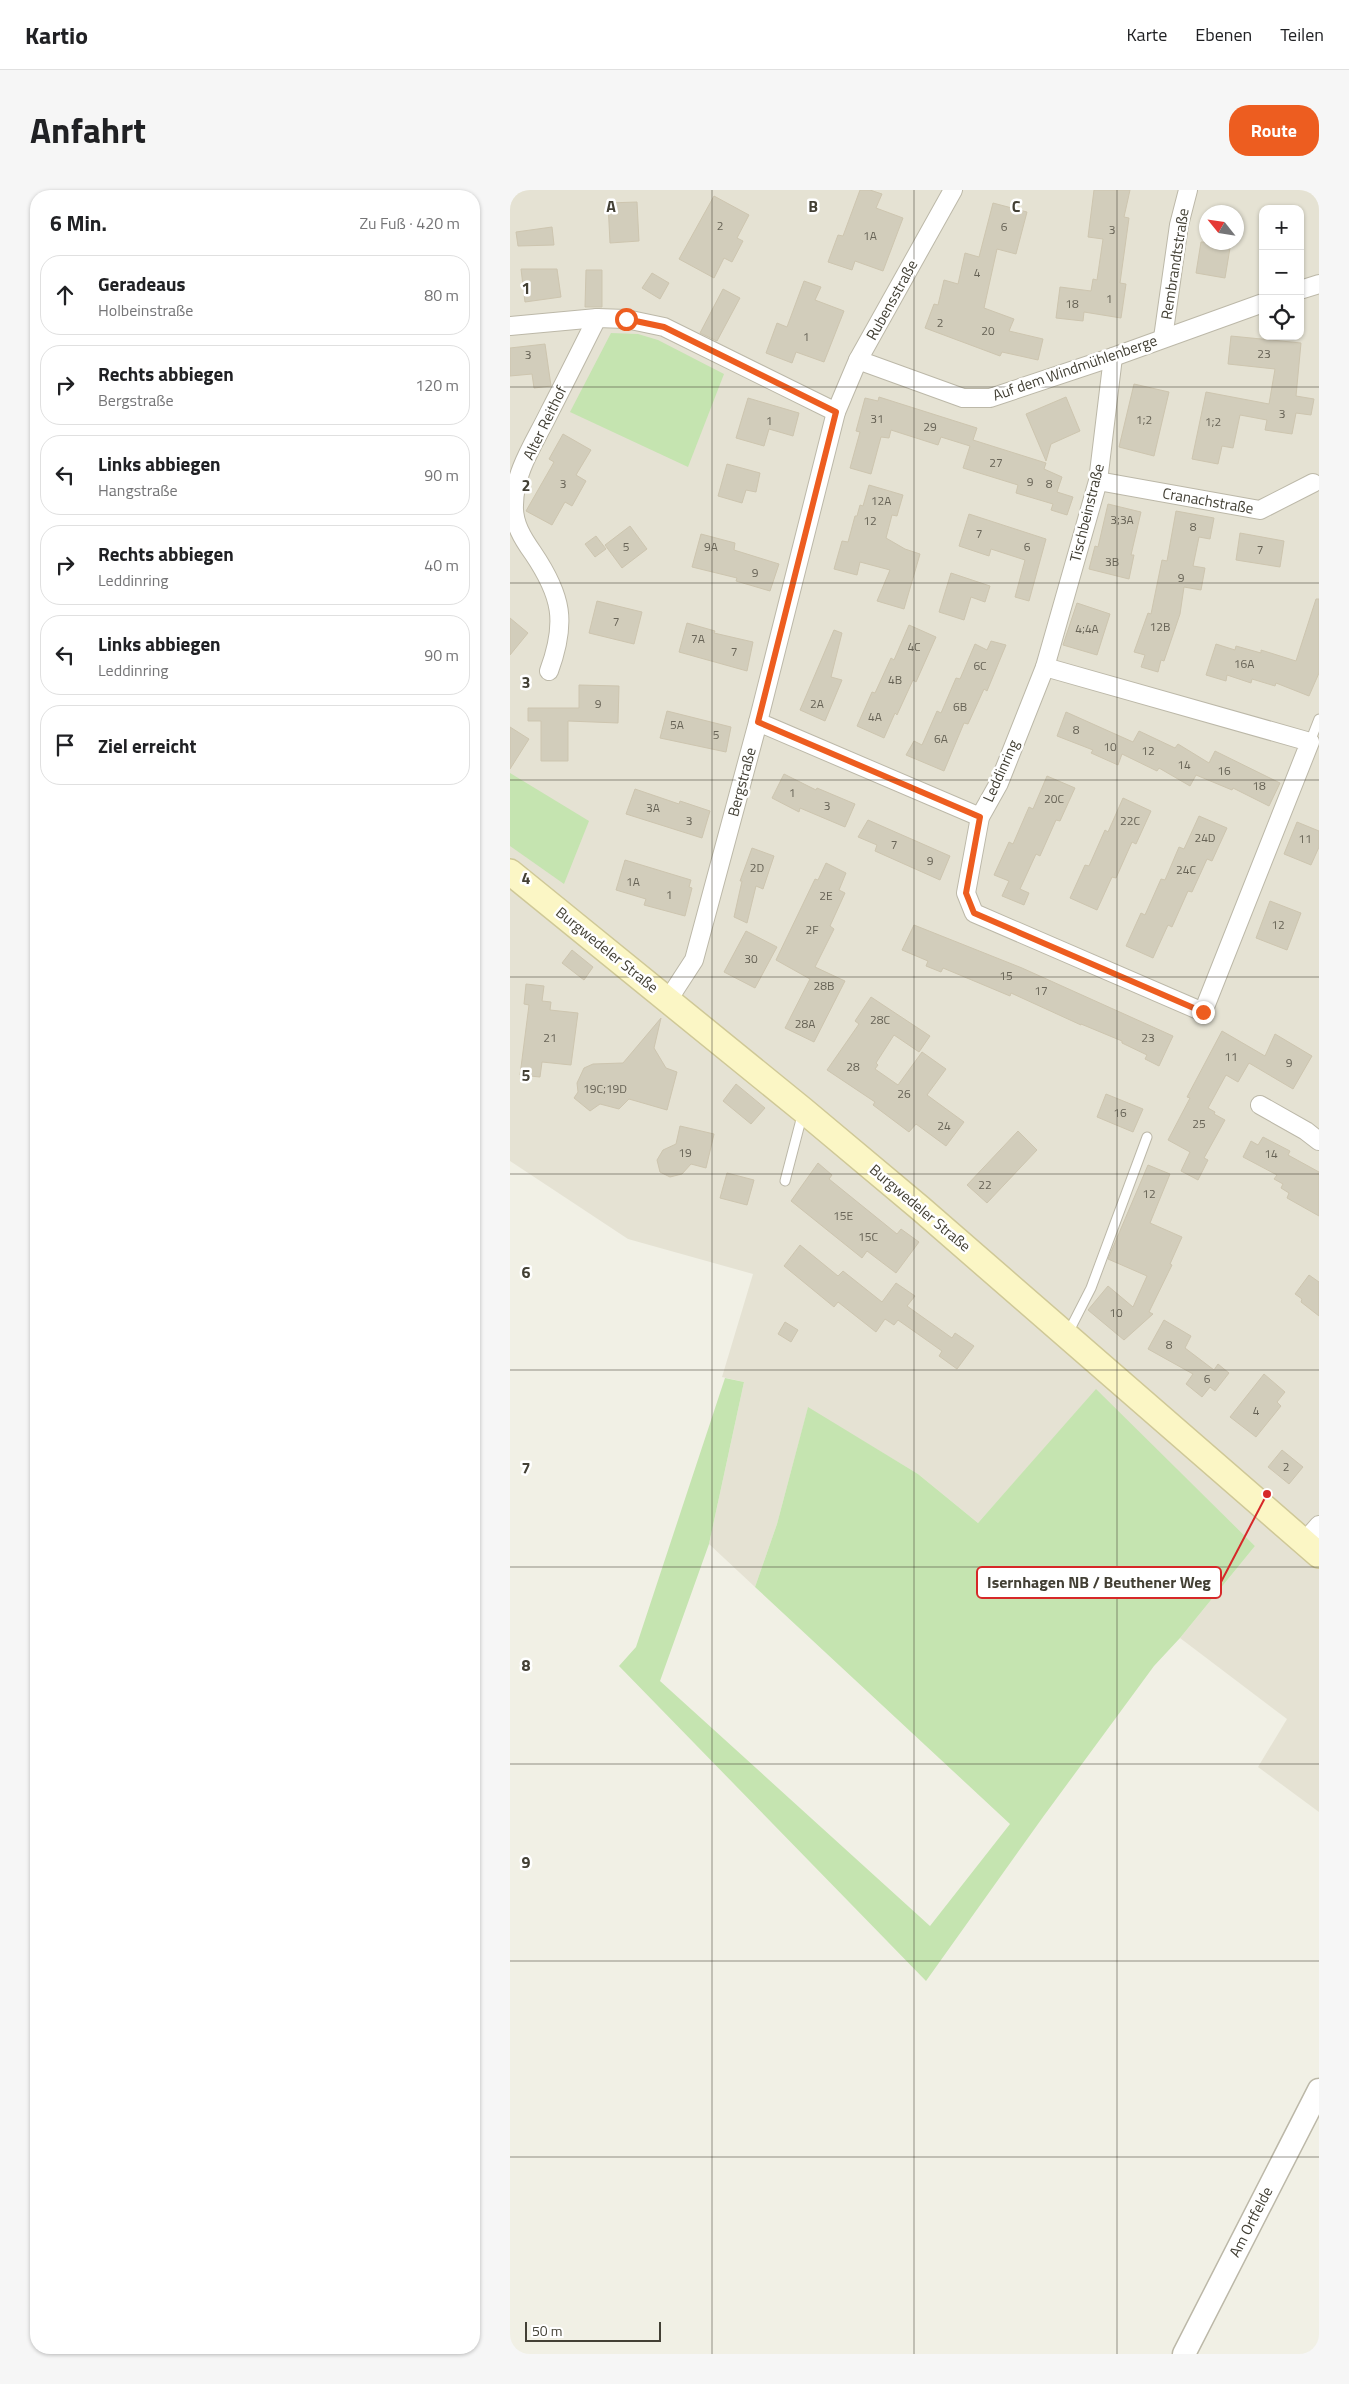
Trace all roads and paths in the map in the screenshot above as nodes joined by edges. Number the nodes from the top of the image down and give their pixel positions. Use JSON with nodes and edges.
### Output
{"nodes":[{"id":1,"x":953,"y":190,"type":"edge"},
{"id":2,"x":1188,"y":190,"type":"edge"},
{"id":3,"x":1319,"y":284,"type":"edge"},
{"id":4,"x":1304,"y":289,"type":"edge"},
{"id":5,"x":1259,"y":304,"type":"edge"},
{"id":6,"x":597,"y":318,"type":"junction"},
{"id":7,"x":510,"y":326,"type":"edge"},
{"id":8,"x":1163,"y":338,"type":"junction"},
{"id":9,"x":1113,"y":357,"type":"junction"},
{"id":10,"x":858,"y":360,"type":"junction"},
{"id":11,"x":836,"y":412,"type":"junction"},
{"id":12,"x":1098,"y":482,"type":"junction"},
{"id":13,"x":1314,"y":483,"type":"dead end"},
{"id":14,"x":1045,"y":667,"type":"junction"},
{"id":15,"x":549,"y":671,"type":"dead end"},
{"id":16,"x":1319,"y":719,"type":"edge"},
{"id":17,"x":758,"y":722,"type":"junction"},
{"id":18,"x":1310,"y":742,"type":"junction"},
{"id":19,"x":980,"y":817,"type":"junction"},
{"id":20,"x":510,"y":872,"type":"edge"},
{"id":21,"x":668,"y":1000,"type":"junction"},
{"id":22,"x":1260,"y":1105,"type":"dead end"},
{"id":23,"x":803,"y":1110,"type":"junction"},
{"id":24,"x":1147,"y":1137,"type":"dead end"},
{"id":25,"x":1319,"y":1141,"type":"edge"},
{"id":26,"x":785,"y":1181,"type":"dead end"},
{"id":27,"x":1067,"y":1335,"type":"junction"},
{"id":28,"x":1314,"y":1541,"type":"edge"},
{"id":29,"x":1319,"y":2090,"type":"edge"},
{"id":30,"x":1184,"y":2354,"type":"edge"}],
"edges":[{"from":1,"to":10,"type":"street","name":"Rubensstraße"},
{"from":2,"to":8,"type":"street","name":"Rembrandtstraße"},
{"from":3,"to":4,"type":"street"},
{"from":5,"to":8,"type":"street","name":"Auf dem Windmühlenberge"},
{"from":6,"to":7,"type":"street"},
{"from":6,"to":11,"type":"street"},
{"from":6,"to":15,"type":"street","name":"Alter Reithof"},
{"from":8,"to":9,"type":"street","name":"Auf dem Windmühlenberge"},
{"from":9,"to":10,"type":"street","name":"Auf dem Windmühlenberge"},
{"from":9,"to":12,"type":"street","name":"Tischbeinstraße"},
{"from":10,"to":11,"type":"street","name":"Rubensstraße"},
{"from":11,"to":17,"type":"street","name":"Bergstraße"},
{"from":12,"to":13,"type":"street","name":"Cranachstraße"},
{"from":12,"to":14,"type":"street","name":"Tischbeinstraße"},
{"from":14,"to":18,"type":"street"},
{"from":14,"to":19,"type":"street","name":"Leddinring"},
{"from":16,"to":18,"type":"lane","name":"Leddinring"},
{"from":17,"to":19,"type":"street"},
{"from":17,"to":21,"type":"street","name":"Bergstraße"},
{"from":18,"to":19,"type":"street","name":"Leddinring"},
{"from":20,"to":21,"type":"main road","name":"Burgwedeler Straße"},
{"from":21,"to":23,"type":"main road","name":"Burgwedeler Straße"},
{"from":22,"to":25,"type":"street"},
{"from":23,"to":26,"type":"lane"},
{"from":23,"to":27,"type":"main road","name":"Burgwedeler Straße"},
{"from":24,"to":27,"type":"lane"},
{"from":27,"to":28,"type":"main road","name":"Burgwedeler Straße"},
{"from":29,"to":30,"type":"street","name":"Am Ortfelde"}]}
